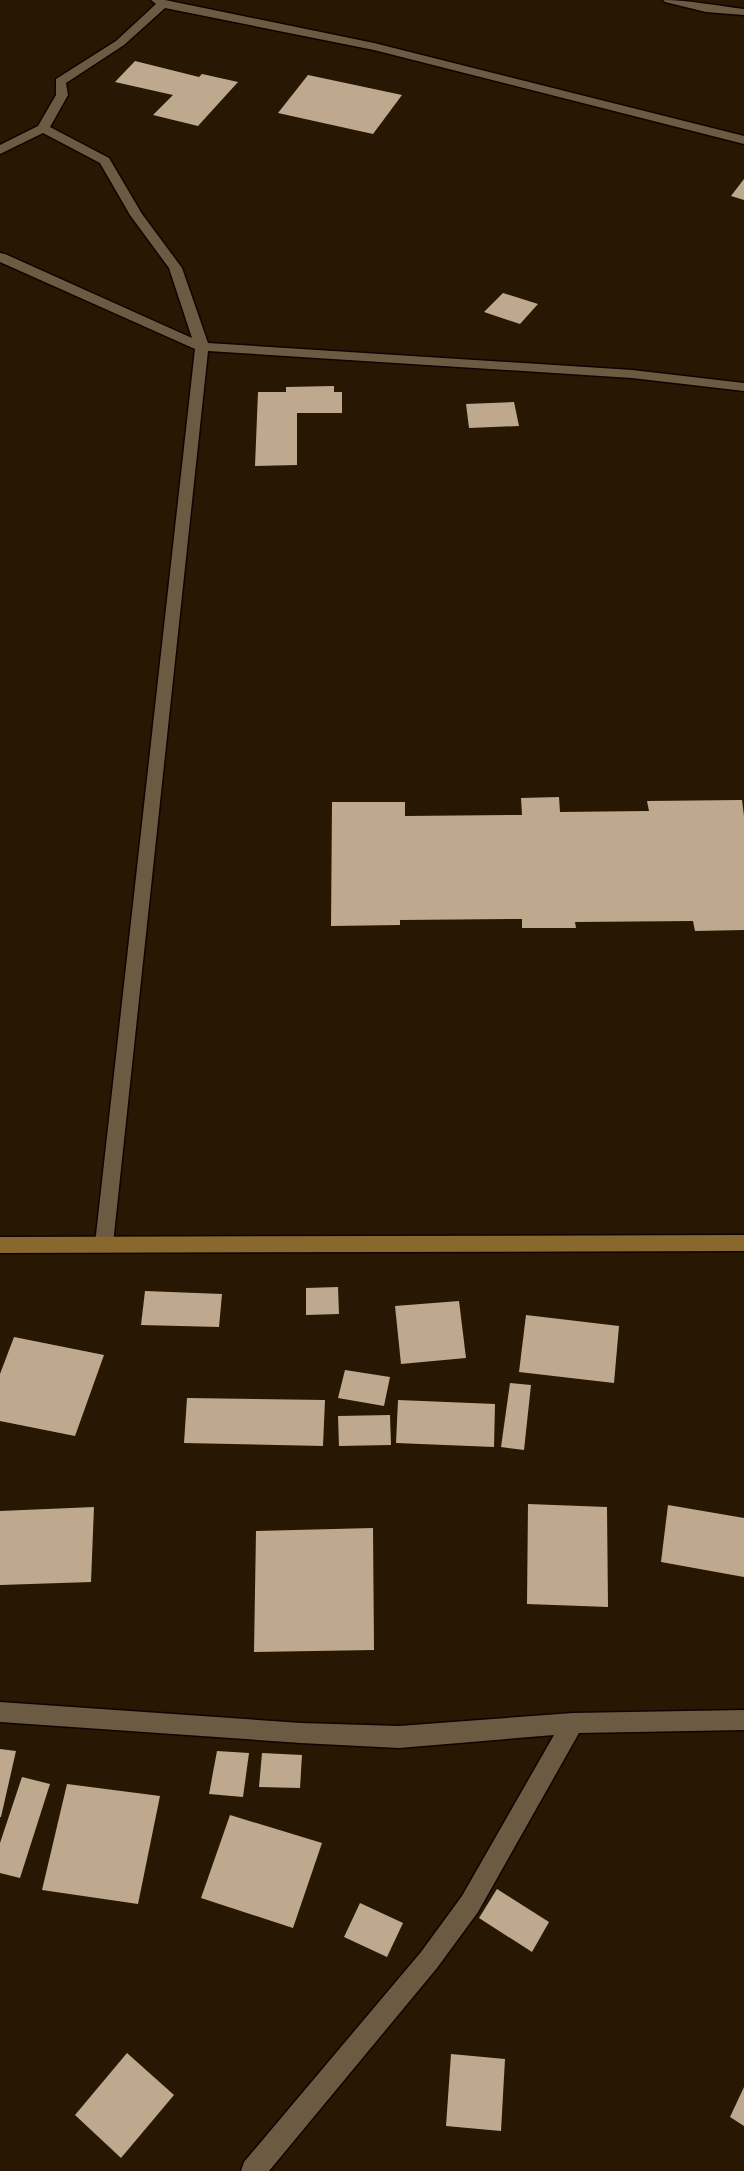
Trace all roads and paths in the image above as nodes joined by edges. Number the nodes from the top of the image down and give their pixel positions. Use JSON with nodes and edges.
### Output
{"nodes":[{"id":1,"x":669,"y":0,"type":"edge"},
{"id":2,"x":160,"y":2,"type":"edge"},
{"id":3,"x":744,"y":12,"type":"edge"},
{"id":4,"x":43,"y":128,"type":"junction"},
{"id":5,"x":744,"y":140,"type":"edge"},
{"id":6,"x":0,"y":150,"type":"edge"},
{"id":7,"x":0,"y":257,"type":"edge"},
{"id":8,"x":202,"y":347,"type":"junction"},
{"id":9,"x":744,"y":387,"type":"edge"},
{"id":10,"x":744,"y":1243,"type":"edge"},
{"id":11,"x":0,"y":1245,"type":"edge"},
{"id":12,"x":104,"y":1245,"type":"junction"},
{"id":13,"x":0,"y":1712,"type":"edge"},
{"id":14,"x":744,"y":1720,"type":"edge"},
{"id":15,"x":573,"y":1723,"type":"junction"},
{"id":16,"x":253,"y":2171,"type":"edge"}],
"edges":[{"from":1,"to":3,"type":"street"},
{"from":2,"to":4,"type":"street"},
{"from":2,"to":5,"type":"street"},
{"from":4,"to":6,"type":"street"},
{"from":4,"to":8,"type":"street"},
{"from":7,"to":8,"type":"street"},
{"from":8,"to":9,"type":"street"},
{"from":8,"to":12,"type":"street"},
{"from":10,"to":12,"type":"main road"},
{"from":11,"to":12,"type":"main road"},
{"from":13,"to":15,"type":"street"},
{"from":14,"to":15,"type":"street"},
{"from":15,"to":16,"type":"street"}]}
